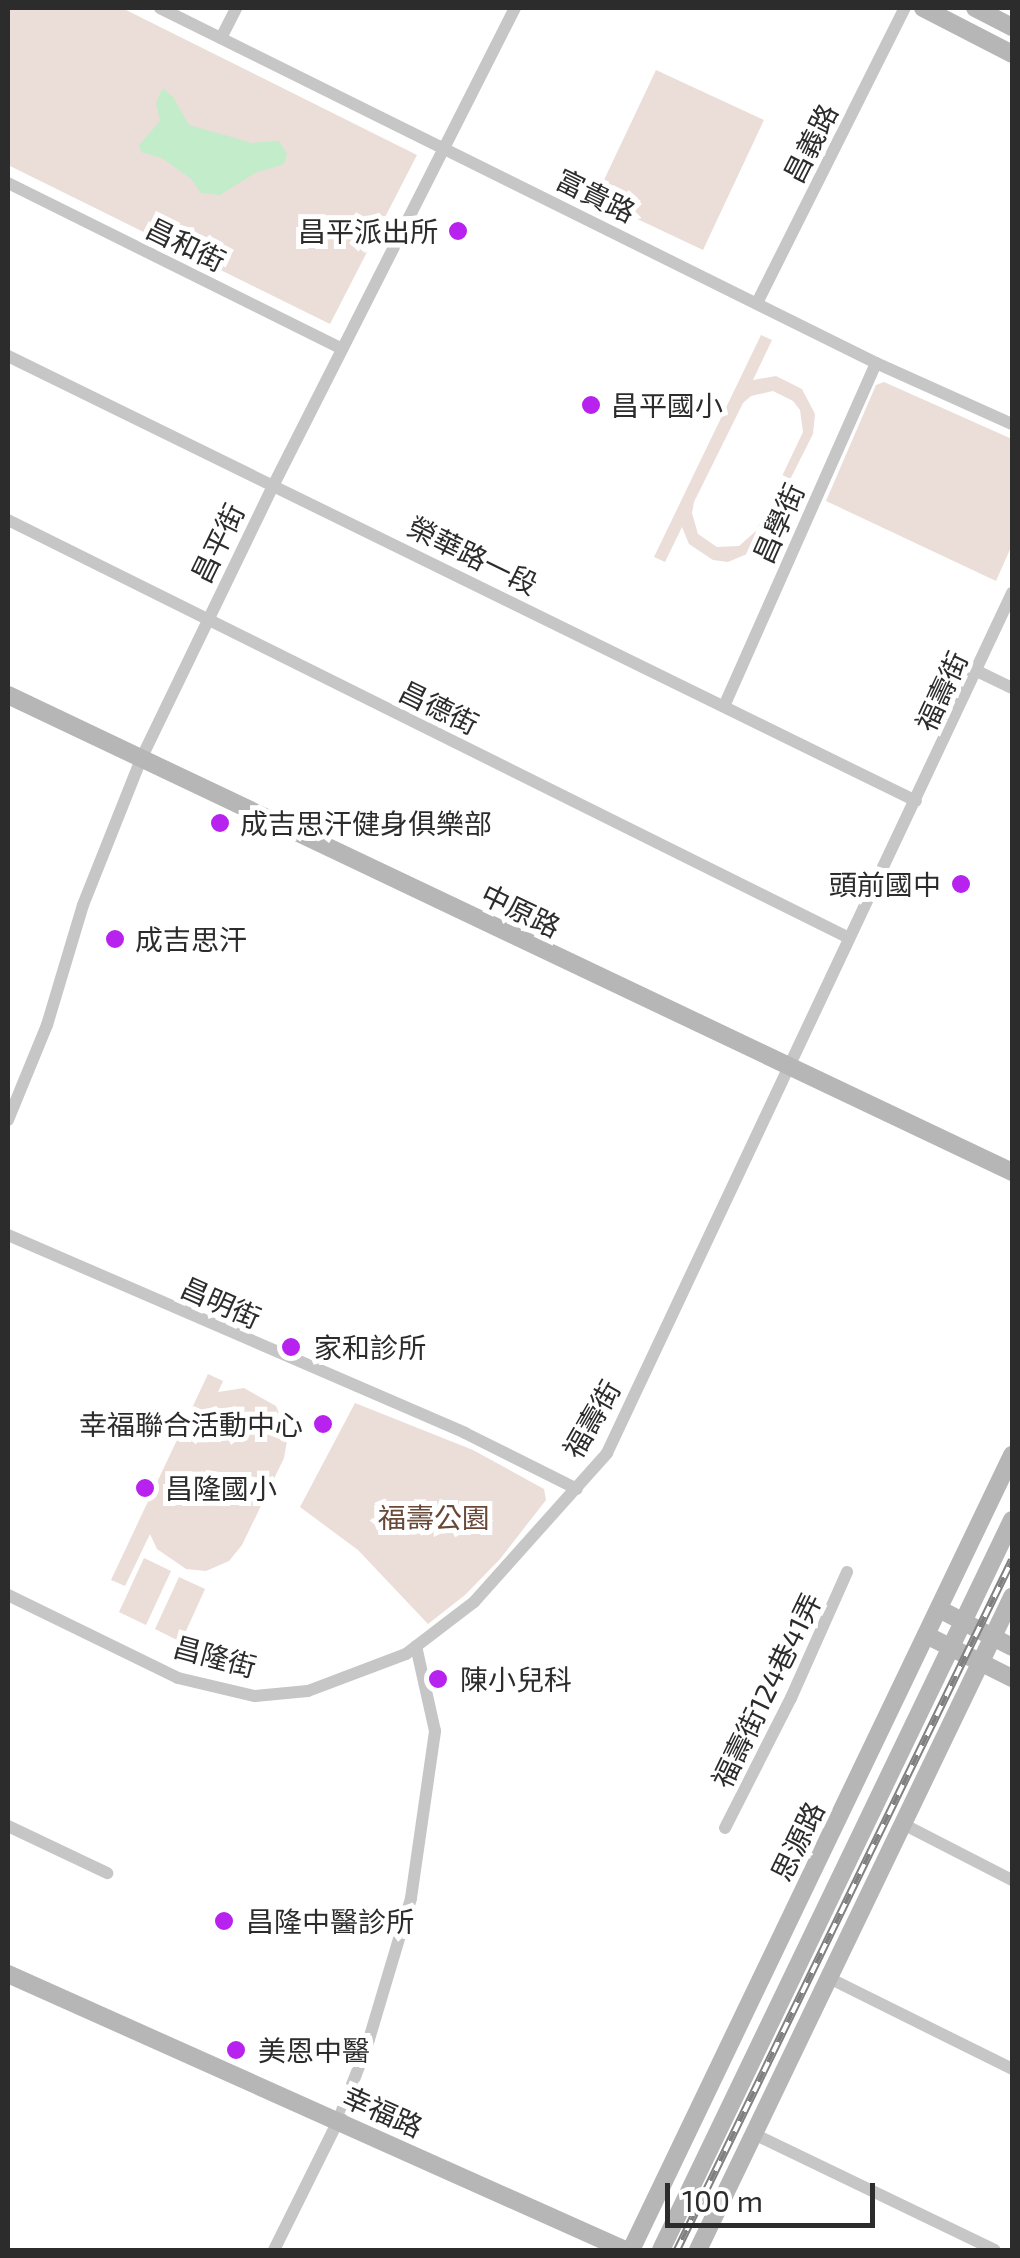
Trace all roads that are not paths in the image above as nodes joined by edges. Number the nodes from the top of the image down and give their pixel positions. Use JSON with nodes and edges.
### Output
{"nodes":[{"id":1,"x":160,"y":8,"type":"edge"},
{"id":2,"x":236,"y":8,"type":"edge"},
{"id":3,"x":515,"y":8,"type":"edge"},
{"id":4,"x":906,"y":8,"type":"edge"},
{"id":5,"x":923,"y":8,"type":"edge"},
{"id":6,"x":975,"y":8,"type":"edge"},
{"id":7,"x":1012,"y":27,"type":"edge"},
{"id":8,"x":220,"y":38,"type":"junction"},
{"id":9,"x":1012,"y":54,"type":"edge"},
{"id":10,"x":443,"y":149,"type":"junction"},
{"id":11,"x":8,"y":183,"type":"edge"},
{"id":12,"x":758,"y":301,"type":"junction"},
{"id":13,"x":342,"y":350,"type":"junction"},
{"id":14,"x":8,"y":356,"type":"edge"},
{"id":15,"x":876,"y":363,"type":"junction"},
{"id":16,"x":1012,"y":424,"type":"edge"},
{"id":17,"x":273,"y":486,"type":"junction"},
{"id":18,"x":8,"y":520,"type":"edge"},
{"id":19,"x":1012,"y":593,"type":"edge"},
{"id":20,"x":208,"y":620,"type":"junction"},
{"id":21,"x":979,"y":672,"type":"junction"},
{"id":22,"x":1012,"y":688,"type":"edge"},
{"id":23,"x":8,"y":695,"type":"edge"},
{"id":24,"x":725,"y":704,"type":"junction"},
{"id":25,"x":141,"y":759,"type":"junction"},
{"id":26,"x":916,"y":801,"type":"junction"},
{"id":27,"x":849,"y":938,"type":"junction"},
{"id":28,"x":790,"y":1069,"type":"junction"},
{"id":29,"x":8,"y":1120,"type":"edge"},
{"id":30,"x":1012,"y":1172,"type":"edge"},
{"id":31,"x":8,"y":1235,"type":"edge"},
{"id":32,"x":1012,"y":1455,"type":"edge"},
{"id":33,"x":577,"y":1489,"type":"junction"},
{"id":34,"x":1012,"y":1520,"type":"edge"},
{"id":35,"x":847,"y":1572,"type":"dead end"},
{"id":36,"x":8,"y":1595,"type":"edge"},
{"id":37,"x":1012,"y":1597,"type":"edge"},
{"id":38,"x":938,"y":1609,"type":"junction"},
{"id":39,"x":964,"y":1622,"type":"junction"},
{"id":40,"x":926,"y":1635,"type":"junction"},
{"id":41,"x":993,"y":1637,"type":"junction"},
{"id":42,"x":416,"y":1646,"type":"junction"},
{"id":43,"x":951,"y":1647,"type":"junction"},
{"id":44,"x":1012,"y":1647,"type":"edge"},
{"id":45,"x":981,"y":1662,"type":"junction"},
{"id":46,"x":1012,"y":1678,"type":"edge"},
{"id":47,"x":903,"y":1824,"type":"junction"},
{"id":48,"x":8,"y":1826,"type":"edge"},
{"id":49,"x":724,"y":1828,"type":"dead end"},
{"id":50,"x":107,"y":1873,"type":"dead end"},
{"id":51,"x":1012,"y":1880,"type":"edge"},
{"id":52,"x":8,"y":1974,"type":"edge"},
{"id":53,"x":829,"y":1978,"type":"junction"},
{"id":54,"x":1012,"y":2069,"type":"edge"},
{"id":55,"x":338,"y":2121,"type":"junction"},
{"id":56,"x":754,"y":2134,"type":"junction"},
{"id":57,"x":274,"y":2250,"type":"edge"},
{"id":58,"x":628,"y":2250,"type":"edge"},
{"id":59,"x":661,"y":2250,"type":"edge"},
{"id":60,"x":698,"y":2250,"type":"edge"},
{"id":61,"x":996,"y":2250,"type":"edge"}],
"edges":[{"from":1,"to":8,"type":"street","name":"富貴路"},
{"from":2,"to":8,"type":"street"},
{"from":3,"to":10,"type":"street","name":"昌平街"},
{"from":4,"to":12,"type":"street","name":"昌義路"},
{"from":5,"to":9,"type":"main road"},
{"from":6,"to":7,"type":"main road"},
{"from":8,"to":10,"type":"street","name":"富貴路"},
{"from":10,"to":12,"type":"street","name":"富貴路"},
{"from":10,"to":13,"type":"street","name":"昌平街"},
{"from":11,"to":13,"type":"street","name":"昌和街"},
{"from":12,"to":15,"type":"street","name":"富貴路"},
{"from":13,"to":17,"type":"street","name":"昌平街"},
{"from":14,"to":17,"type":"street","name":"榮華路一段"},
{"from":15,"to":16,"type":"street","name":"富貴路"},
{"from":15,"to":24,"type":"street","name":"昌學街"},
{"from":17,"to":20,"type":"street","name":"昌平街"},
{"from":17,"to":24,"type":"street","name":"榮華路一段"},
{"from":18,"to":20,"type":"street","name":"昌德街"},
{"from":19,"to":21,"type":"street","name":"福壽街"},
{"from":20,"to":25,"type":"street","name":"昌平街"},
{"from":20,"to":27,"type":"street","name":"昌德街"},
{"from":21,"to":22,"type":"street"},
{"from":21,"to":26,"type":"street","name":"福壽街"},
{"from":23,"to":25,"type":"main road","name":"中原路"},
{"from":24,"to":26,"type":"street","name":"榮華路一段"},
{"from":25,"to":28,"type":"main road","name":"中原路"},
{"from":25,"to":29,"type":"street","name":"昌平街"},
{"from":26,"to":27,"type":"street","name":"福壽街"},
{"from":27,"to":28,"type":"street","name":"福壽街"},
{"from":28,"to":30,"type":"main road","name":"中原路"},
{"from":28,"to":33,"type":"street","name":"福壽街"},
{"from":31,"to":33,"type":"street","name":"昌明街"},
{"from":32,"to":38,"type":"main road","name":"思源路"},
{"from":33,"to":42,"type":"street","name":"福壽街"},
{"from":34,"to":39,"type":"main road","name":"思源路"},
{"from":35,"to":49,"type":"street","name":"福壽街124巷41弄"},
{"from":36,"to":42,"type":"street","name":"昌隆街"},
{"from":37,"to":41,"type":"main road"},
{"from":38,"to":39,"type":"main road"},
{"from":38,"to":40,"type":"main road","name":"思源路"},
{"from":39,"to":41,"type":"main road"},
{"from":39,"to":43,"type":"main road","name":"思源路"},
{"from":40,"to":43,"type":"main road"},
{"from":40,"to":58,"type":"main road","name":"思源路"},
{"from":41,"to":44,"type":"main road"},
{"from":41,"to":45,"type":"main road"},
{"from":42,"to":55,"type":"street"},
{"from":43,"to":45,"type":"main road"},
{"from":43,"to":59,"type":"main road","name":"思源路"},
{"from":45,"to":46,"type":"main road"},
{"from":45,"to":47,"type":"main road"},
{"from":47,"to":51,"type":"street"},
{"from":47,"to":53,"type":"main road"},
{"from":48,"to":50,"type":"street"},
{"from":52,"to":55,"type":"main road","name":"幸福路"},
{"from":53,"to":54,"type":"street"},
{"from":53,"to":56,"type":"main road"},
{"from":55,"to":57,"type":"street"},
{"from":55,"to":58,"type":"main road","name":"幸福路"},
{"from":56,"to":60,"type":"main road"},
{"from":56,"to":61,"type":"street"}]}
